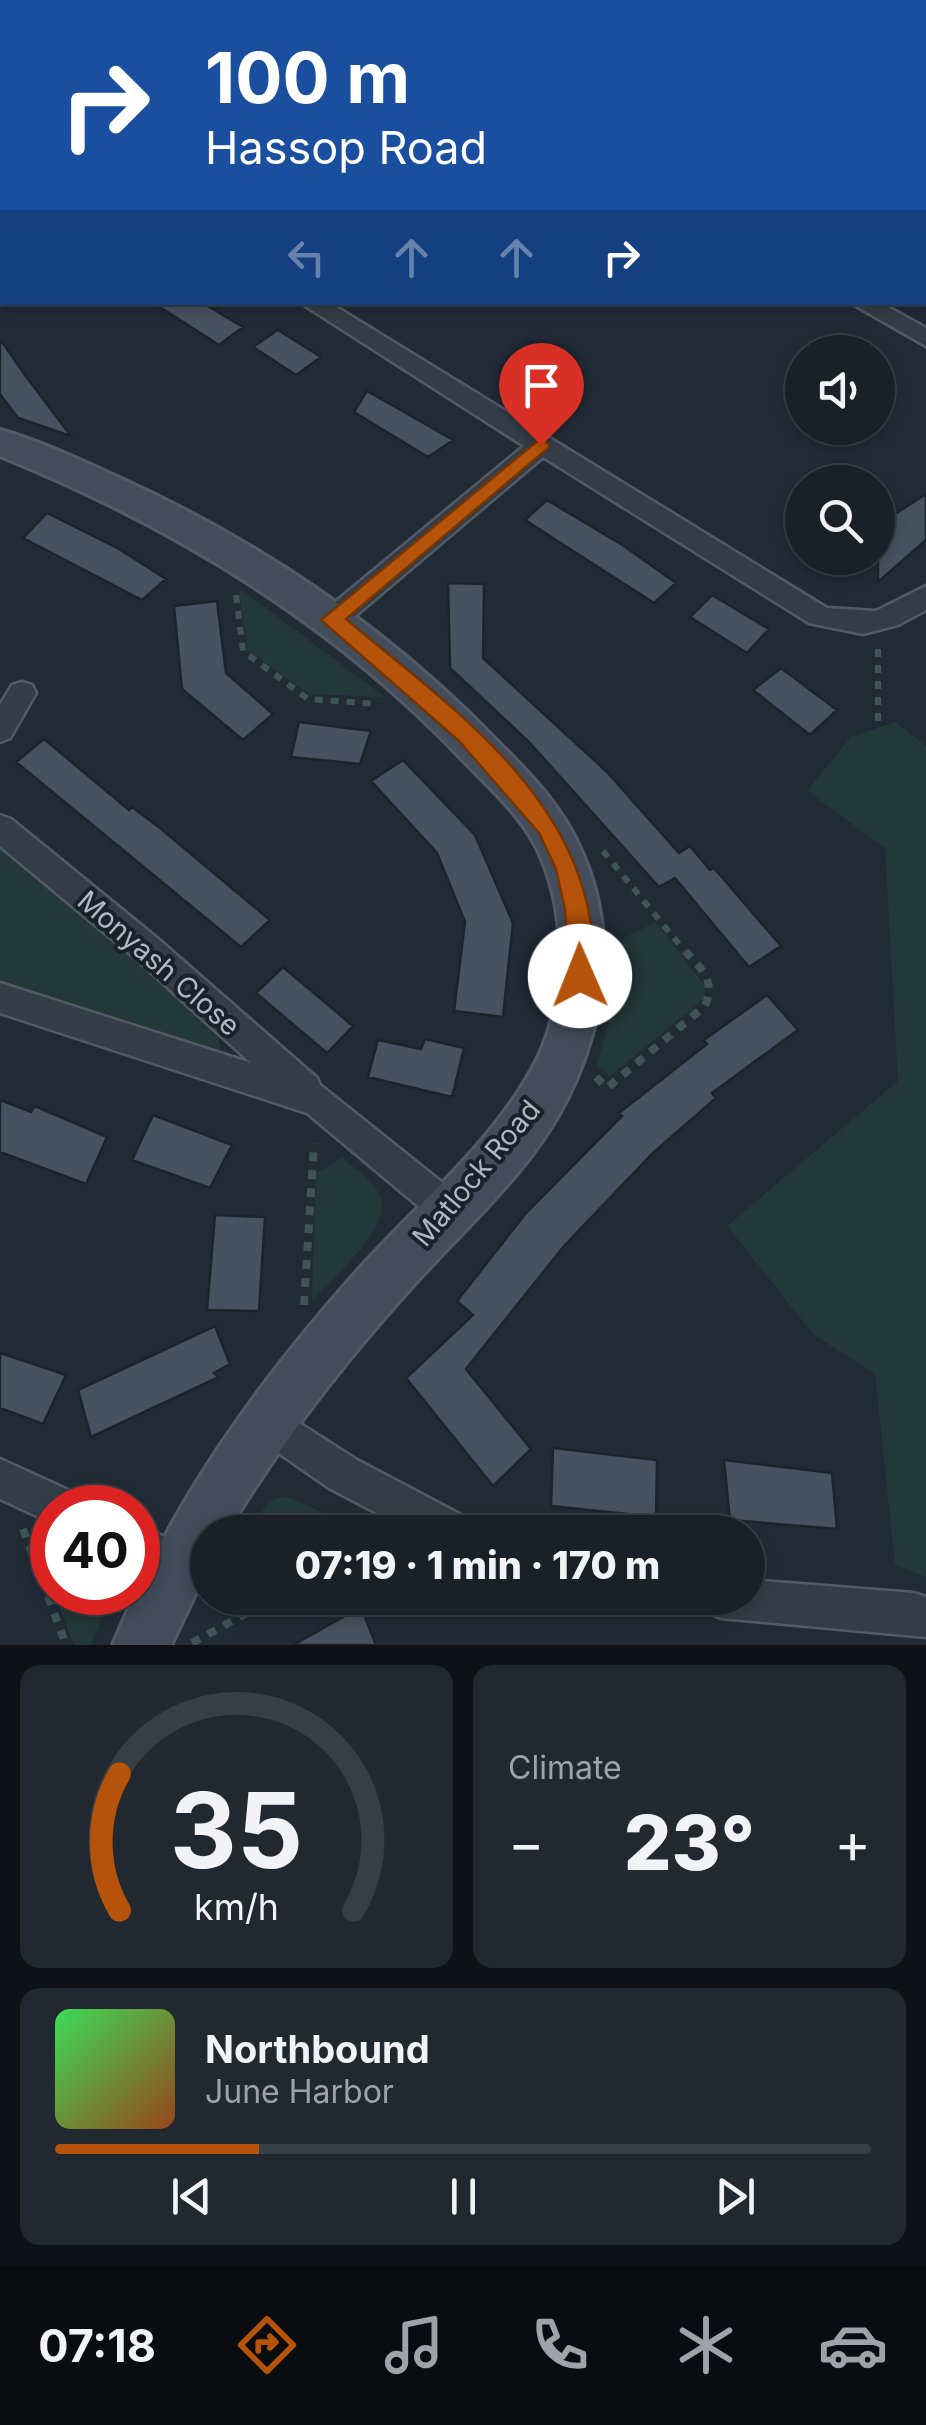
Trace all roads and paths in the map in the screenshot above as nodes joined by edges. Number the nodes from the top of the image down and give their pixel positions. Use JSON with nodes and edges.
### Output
{"nodes":[{"id":1,"x":315,"y":305,"type":"edge"},
{"id":2,"x":866,"y":305,"type":"edge"},
{"id":3,"x":926,"y":338,"type":"edge"},
{"id":4,"x":0,"y":442,"type":"edge"},
{"id":5,"x":541,"y":445,"type":"junction"},
{"id":6,"x":232,"y":554,"type":"junction"},
{"id":7,"x":926,"y":596,"type":"edge"},
{"id":8,"x":332,"y":620,"type":"junction"},
{"id":9,"x":878,"y":622,"type":"junction"},
{"id":10,"x":22,"y":692,"type":"dead end"},
{"id":11,"x":439,"y":709,"type":"junction"},
{"id":12,"x":878,"y":729,"type":"dead end"},
{"id":13,"x":0,"y":730,"type":"edge"},
{"id":14,"x":0,"y":828,"type":"edge"},
{"id":15,"x":600,"y":847,"type":"dead end"},
{"id":16,"x":0,"y":998,"type":"edge"},
{"id":17,"x":566,"y":1050,"type":"junction"},
{"id":18,"x":317,"y":1100,"type":"junction"},
{"id":19,"x":448,"y":1208,"type":"junction"},
{"id":20,"x":299,"y":1381,"type":"junction"},
{"id":21,"x":268,"y":1422,"type":"junction"},
{"id":22,"x":3,"y":1480,"type":"edge"},
{"id":23,"x":30,"y":1493,"type":"edge"},
{"id":24,"x":421,"y":1515,"type":"edge"},
{"id":25,"x":160,"y":1552,"type":"edge"},
{"id":26,"x":765,"y":1601,"type":"edge"},
{"id":27,"x":147,"y":1615,"type":"edge"},
{"id":28,"x":243,"y":1615,"type":"edge"},
{"id":29,"x":926,"y":1617,"type":"edge"},
{"id":30,"x":66,"y":1645,"type":"edge"},
{"id":31,"x":142,"y":1645,"type":"edge"},
{"id":32,"x":188,"y":1645,"type":"edge"}],
"edges":[{"from":1,"to":5,"type":"street"},
{"from":2,"to":3,"type":"street"},
{"from":4,"to":6,"type":"street","name":"Matlock Road"},
{"from":5,"to":8,"type":"street"},
{"from":5,"to":9,"type":"street"},
{"from":6,"to":8,"type":"street","name":"Matlock Road"},
{"from":6,"to":11,"type":"path"},
{"from":7,"to":9,"type":"street"},
{"from":8,"to":11,"type":"street","name":"Matlock Road"},
{"from":9,"to":12,"type":"path"},
{"from":10,"to":13,"type":"street"},
{"from":11,"to":17,"type":"street","name":"Matlock Road"},
{"from":14,"to":18,"type":"street","name":"Monyash Close"},
{"from":15,"to":17,"type":"path"},
{"from":16,"to":18,"type":"street","name":"Monyash Close"},
{"from":17,"to":19,"type":"street","name":"Matlock Road"},
{"from":18,"to":19,"type":"street","name":"Monyash Close"},
{"from":18,"to":20,"type":"path"},
{"from":19,"to":20,"type":"street","name":"Matlock Road"},
{"from":20,"to":21,"type":"street","name":"Matlock Road"},
{"from":21,"to":24,"type":"street"},
{"from":21,"to":25,"type":"street","name":"Matlock Road"},
{"from":22,"to":23,"type":"street"},
{"from":22,"to":30,"type":"path"},
{"from":26,"to":29,"type":"street"},
{"from":27,"to":31,"type":"street","name":"Matlock Road"},
{"from":28,"to":32,"type":"path"}]}
